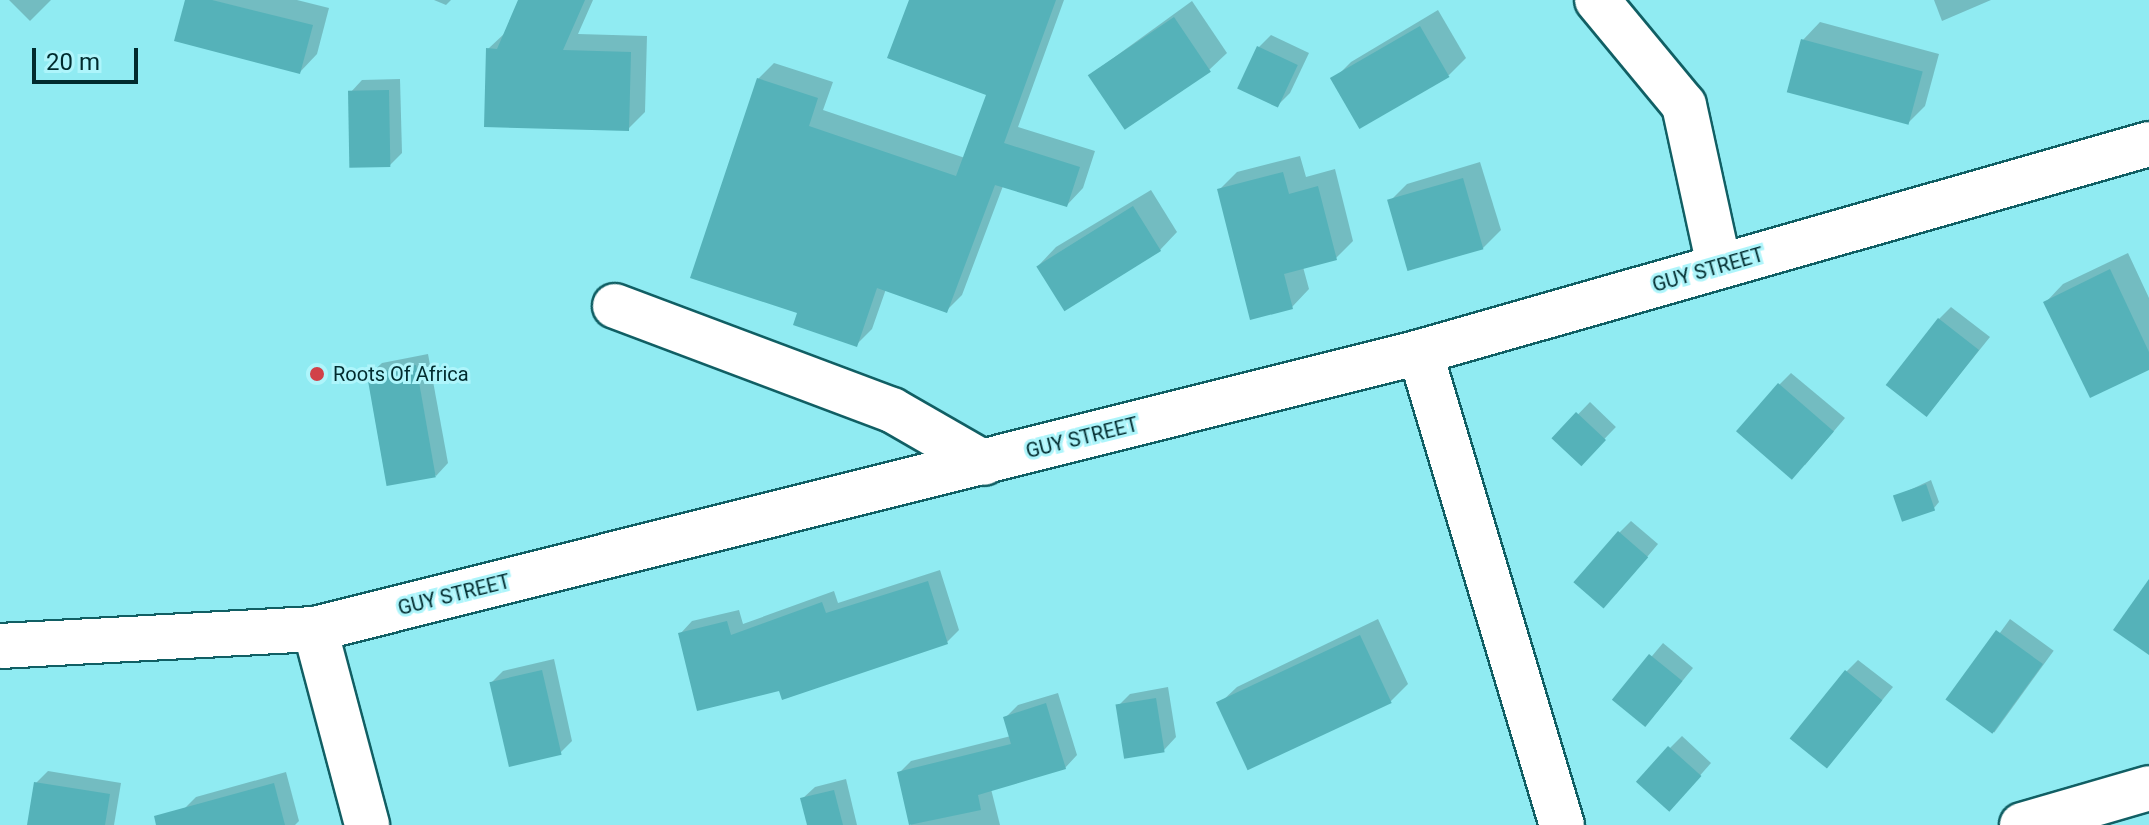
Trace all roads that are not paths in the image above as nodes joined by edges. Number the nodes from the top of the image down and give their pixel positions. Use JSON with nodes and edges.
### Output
{"nodes":[{"id":1,"x":1597,"y":0,"type":"edge"},
{"id":2,"x":2149,"y":144,"type":"edge"},
{"id":3,"x":1719,"y":266,"type":"junction"},
{"id":4,"x":615,"y":306,"type":"dead end"},
{"id":5,"x":1420,"y":352,"type":"junction"},
{"id":6,"x":984,"y":463,"type":"junction"},
{"id":7,"x":315,"y":629,"type":"junction"},
{"id":8,"x":0,"y":646,"type":"edge"},
{"id":9,"x":2149,"y":788,"type":"edge"},
{"id":10,"x":2097,"y":814,"type":"edge"},
{"id":11,"x":367,"y":825,"type":"edge"},
{"id":12,"x":1562,"y":825,"type":"edge"},
{"id":13,"x":2022,"y":825,"type":"edge"}],
"edges":[{"from":1,"to":3,"type":"street"},
{"from":2,"to":3,"type":"street","name":"GUY STREET"},
{"from":3,"to":5,"type":"street","name":"GUY STREET"},
{"from":4,"to":6,"type":"street"},
{"from":5,"to":6,"type":"street","name":"GUY STREET"},
{"from":5,"to":12,"type":"street"},
{"from":6,"to":7,"type":"street","name":"GUY STREET"},
{"from":7,"to":8,"type":"street","name":"GUY STREET"},
{"from":7,"to":11,"type":"street"},
{"from":9,"to":10,"type":"street"},
{"from":10,"to":13,"type":"street"}]}
